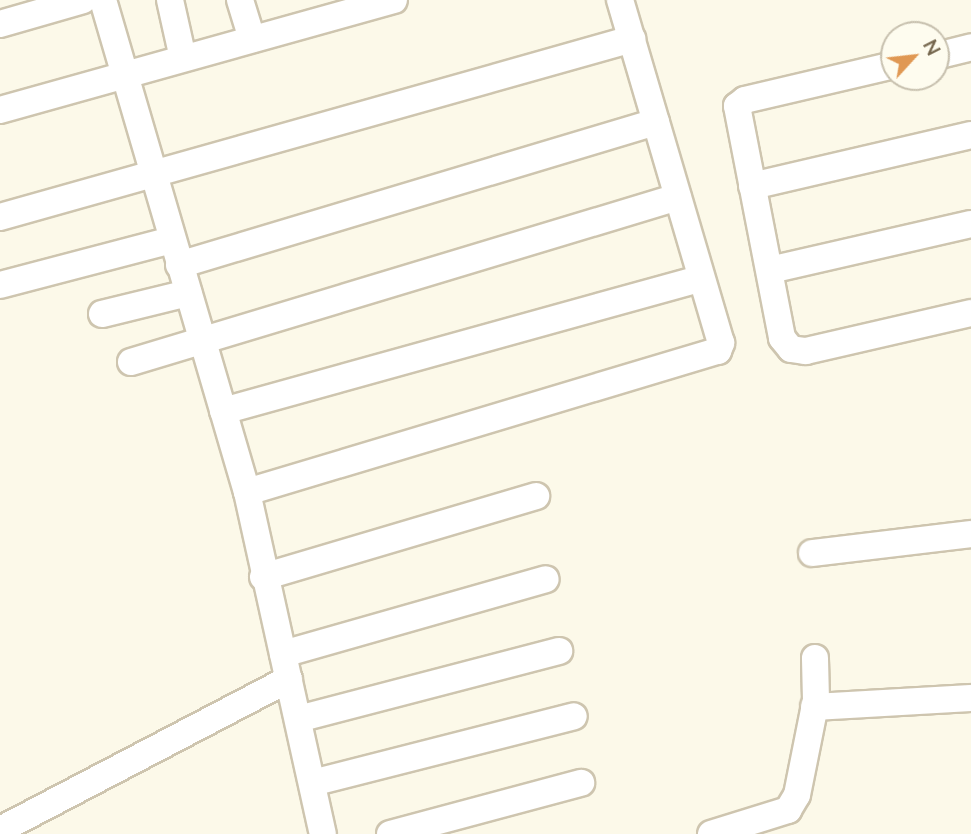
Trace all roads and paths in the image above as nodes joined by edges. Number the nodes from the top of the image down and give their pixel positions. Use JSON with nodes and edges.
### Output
{"nodes":[{"id":1,"x":83,"y":0,"type":"edge"},
{"id":2,"x":103,"y":0,"type":"edge"},
{"id":3,"x":170,"y":0,"type":"edge"},
{"id":4,"x":240,"y":0,"type":"edge"},
{"id":5,"x":620,"y":0,"type":"edge"},
{"id":6,"x":382,"y":2,"type":"edge"},
{"id":7,"x":317,"y":10,"type":"edge"},
{"id":8,"x":0,"y":24,"type":"edge"},
{"id":9,"x":252,"y":39,"type":"junction"},
{"id":10,"x":632,"y":39,"type":"junction"},
{"id":11,"x":971,"y":47,"type":"edge"},
{"id":12,"x":950,"y":52,"type":"edge"},
{"id":13,"x":183,"y":58,"type":"junction"},
{"id":14,"x":880,"y":68,"type":"edge"},
{"id":15,"x":124,"y":74,"type":"junction"},
{"id":16,"x":0,"y":110,"type":"edge"},
{"id":17,"x":656,"y":122,"type":"junction"},
{"id":18,"x":971,"y":135,"type":"edge"},
{"id":19,"x":153,"y":175,"type":"junction"},
{"id":20,"x":752,"y":187,"type":"junction"},
{"id":21,"x":678,"y":197,"type":"junction"},
{"id":22,"x":0,"y":216,"type":"edge"},
{"id":23,"x":971,"y":223,"type":"edge"},
{"id":24,"x":175,"y":252,"type":"junction"},
{"id":25,"x":770,"y":270,"type":"junction"},
{"id":26,"x":701,"y":278,"type":"junction"},
{"id":27,"x":0,"y":285,"type":"edge"},
{"id":28,"x":188,"y":293,"type":"junction"},
{"id":29,"x":971,"y":313,"type":"edge"},
{"id":30,"x":103,"y":314,"type":"dead end"},
{"id":31,"x":203,"y":342,"type":"junction"},
{"id":32,"x":131,"y":362,"type":"dead end"},
{"id":33,"x":223,"y":411,"type":"junction"},
{"id":34,"x":247,"y":492,"type":"junction"},
{"id":35,"x":537,"y":496,"type":"dead end"},
{"id":36,"x":971,"y":534,"type":"edge"},
{"id":37,"x":812,"y":553,"type":"dead end"},
{"id":38,"x":263,"y":576,"type":"junction"},
{"id":39,"x":546,"y":579,"type":"dead end"},
{"id":40,"x":559,"y":651,"type":"dead end"},
{"id":41,"x":283,"y":654,"type":"junction"},
{"id":42,"x":815,"y":657,"type":"dead end"},
{"id":43,"x":289,"y":679,"type":"junction"},
{"id":44,"x":971,"y":698,"type":"edge"},
{"id":45,"x":814,"y":707,"type":"junction"},
{"id":46,"x":574,"y":716,"type":"dead end"},
{"id":47,"x":298,"y":719,"type":"junction"},
{"id":48,"x":312,"y":783,"type":"junction"},
{"id":49,"x":581,"y":783,"type":"dead end"},
{"id":50,"x":0,"y":830,"type":"edge"},
{"id":51,"x":323,"y":834,"type":"edge"},
{"id":52,"x":390,"y":834,"type":"edge"},
{"id":53,"x":711,"y":834,"type":"edge"}],
"edges":[{"from":1,"to":8,"type":"street"},
{"from":2,"to":15,"type":"street"},
{"from":3,"to":13,"type":"street"},
{"from":4,"to":9,"type":"street"},
{"from":5,"to":10,"type":"street"},
{"from":6,"to":7,"type":"street"},
{"from":7,"to":9,"type":"street"},
{"from":9,"to":13,"type":"street"},
{"from":10,"to":17,"type":"street"},
{"from":10,"to":19,"type":"street"},
{"from":11,"to":12,"type":"street"},
{"from":13,"to":15,"type":"street"},
{"from":14,"to":20,"type":"street"},
{"from":15,"to":16,"type":"street"},
{"from":15,"to":19,"type":"street"},
{"from":17,"to":21,"type":"street"},
{"from":17,"to":24,"type":"street"},
{"from":18,"to":20,"type":"street"},
{"from":19,"to":22,"type":"street"},
{"from":19,"to":24,"type":"street"},
{"from":20,"to":25,"type":"street"},
{"from":21,"to":26,"type":"street"},
{"from":21,"to":31,"type":"street"},
{"from":23,"to":25,"type":"street"},
{"from":24,"to":27,"type":"street"},
{"from":24,"to":28,"type":"street"},
{"from":25,"to":29,"type":"street"},
{"from":26,"to":33,"type":"street"},
{"from":26,"to":34,"type":"street"},
{"from":28,"to":30,"type":"street"},
{"from":28,"to":31,"type":"street"},
{"from":31,"to":32,"type":"street"},
{"from":31,"to":33,"type":"street"},
{"from":33,"to":34,"type":"street"},
{"from":34,"to":38,"type":"street"},
{"from":35,"to":38,"type":"street"},
{"from":36,"to":37,"type":"street"},
{"from":38,"to":41,"type":"street"},
{"from":39,"to":41,"type":"street"},
{"from":40,"to":47,"type":"street"},
{"from":41,"to":43,"type":"street"},
{"from":42,"to":45,"type":"street"},
{"from":43,"to":47,"type":"street"},
{"from":43,"to":50,"type":"street"},
{"from":44,"to":45,"type":"street"},
{"from":45,"to":53,"type":"street"},
{"from":46,"to":48,"type":"street"},
{"from":47,"to":48,"type":"street"},
{"from":48,"to":51,"type":"street"},
{"from":49,"to":52,"type":"street"}]}
